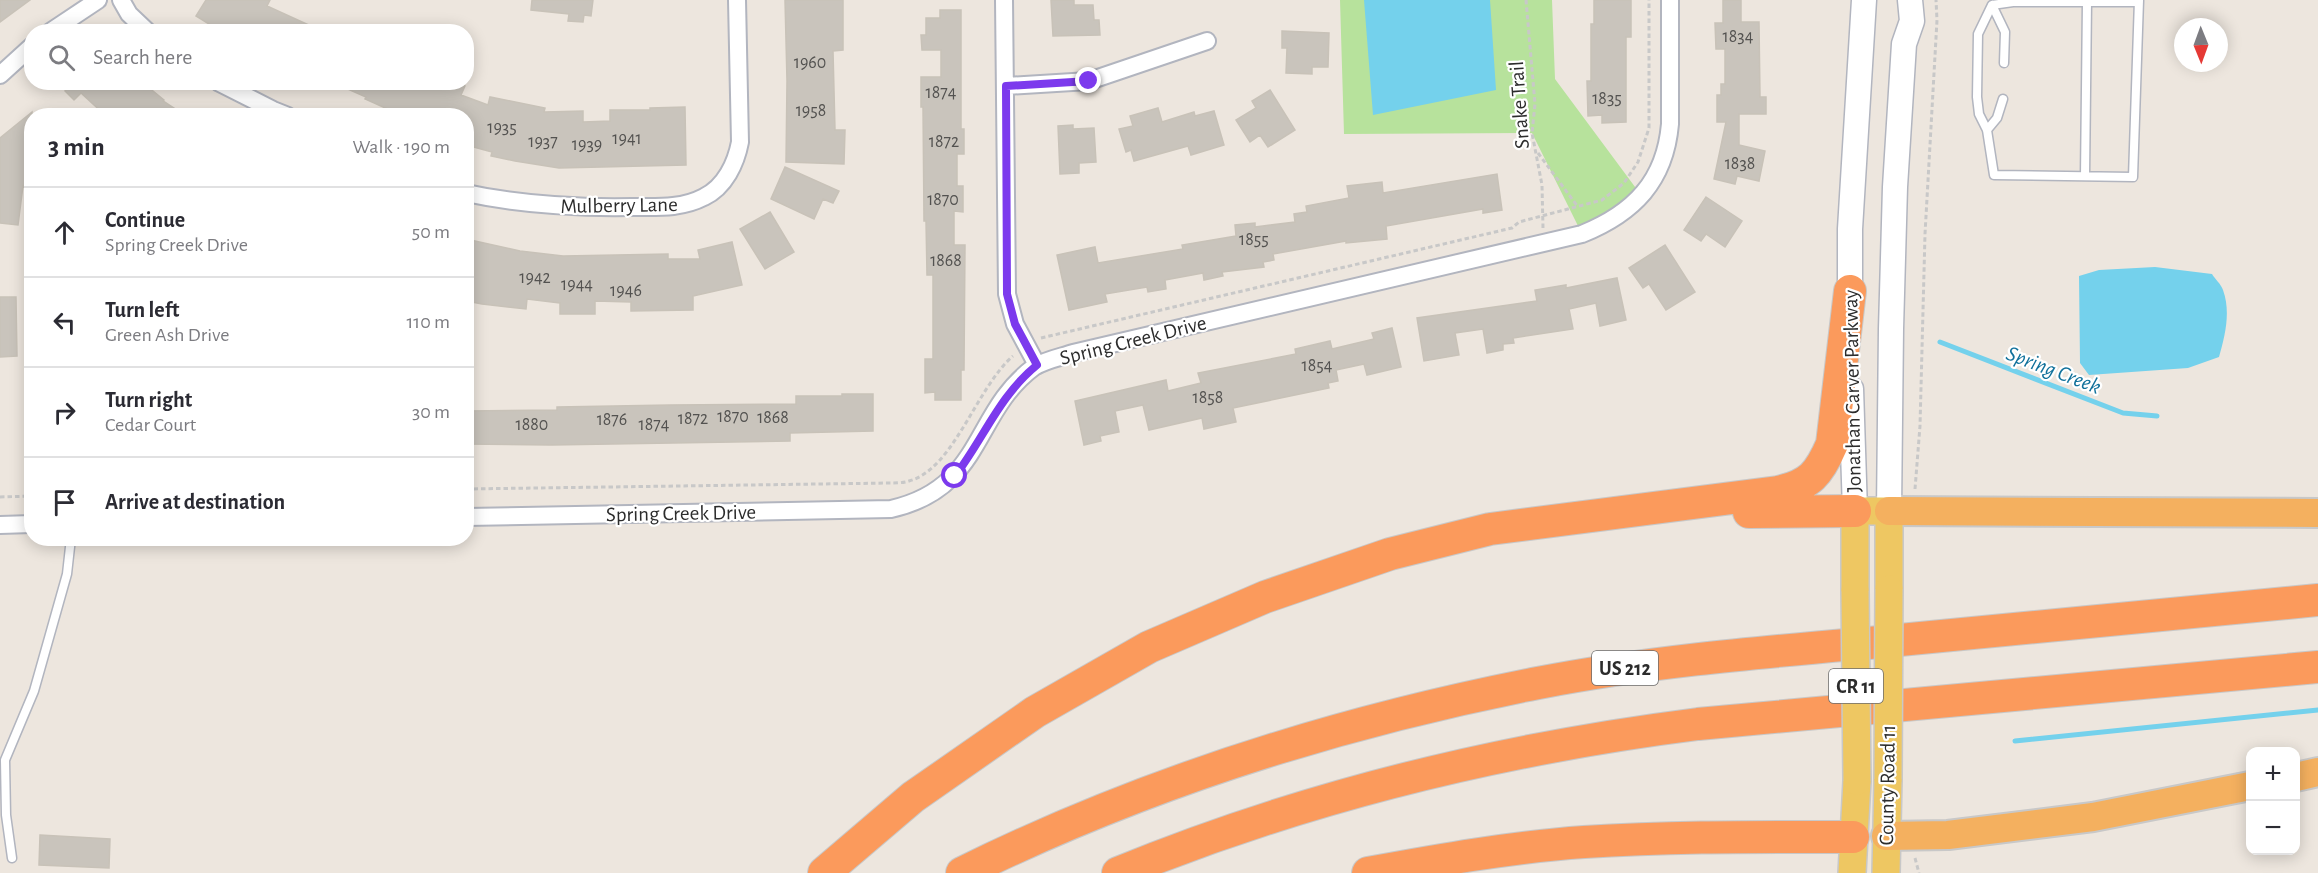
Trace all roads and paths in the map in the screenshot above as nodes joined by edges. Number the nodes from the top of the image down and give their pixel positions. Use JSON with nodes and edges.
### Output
{"nodes":[{"id":1,"x":98,"y":0,"type":"edge"},
{"id":2,"x":121,"y":0,"type":"edge"},
{"id":3,"x":736,"y":0,"type":"edge"},
{"id":4,"x":1004,"y":0,"type":"edge"},
{"id":5,"x":1526,"y":0,"type":"edge"},
{"id":6,"x":1670,"y":0,"type":"edge"},
{"id":7,"x":1864,"y":0,"type":"edge"},
{"id":8,"x":1936,"y":0,"type":"edge"},
{"id":9,"x":2139,"y":1,"type":"edge"},
{"id":10,"x":2087,"y":2,"type":"junction"},
{"id":11,"x":1992,"y":5,"type":"junction"},
{"id":12,"x":1913,"y":7,"type":"edge"},
{"id":13,"x":62,"y":24,"type":"edge"},
{"id":14,"x":140,"y":24,"type":"edge"},
{"id":15,"x":1207,"y":41,"type":"dead end"},
{"id":16,"x":24,"y":53,"type":"edge"},
{"id":17,"x":2004,"y":63,"type":"dead end"},
{"id":18,"x":0,"y":75,"type":"edge"},
{"id":19,"x":1006,"y":86,"type":"junction"},
{"id":20,"x":234,"y":90,"type":"edge"},
{"id":21,"x":2002,"y":99,"type":"dead end"},
{"id":22,"x":269,"y":108,"type":"edge"},
{"id":23,"x":1987,"y":130,"type":"junction"},
{"id":24,"x":1536,"y":151,"type":"junction"},
{"id":25,"x":2085,"y":176,"type":"junction"},
{"id":26,"x":474,"y":195,"type":"edge"},
{"id":27,"x":1578,"y":207,"type":"dead end"},
{"id":28,"x":1544,"y":243,"type":"junction"},
{"id":29,"x":1850,"y":291,"type":"junction"},
{"id":30,"x":1037,"y":365,"type":"junction"},
{"id":31,"x":1917,"y":484,"type":"dead end"},
{"id":32,"x":24,"y":496,"type":"edge"},
{"id":33,"x":0,"y":497,"type":"edge"},
{"id":34,"x":1855,"y":511,"type":"junction"},
{"id":35,"x":1889,"y":511,"type":"junction"},
{"id":36,"x":2318,"y":513,"type":"edge"},
{"id":37,"x":474,"y":517,"type":"edge"},
{"id":38,"x":1571,"y":519,"type":"junction"},
{"id":39,"x":24,"y":524,"type":"edge"},
{"id":40,"x":0,"y":525,"type":"edge"},
{"id":41,"x":70,"y":546,"type":"edge"},
{"id":42,"x":1889,"y":589,"type":"joint"},
{"id":43,"x":2318,"y":600,"type":"edge"},
{"id":44,"x":2318,"y":667,"type":"edge"},
{"id":45,"x":2318,"y":772,"type":"edge"},
{"id":46,"x":2300,"y":776,"type":"edge"},
{"id":47,"x":1857,"y":782,"type":"joint"},
{"id":48,"x":2246,"y":787,"type":"edge"},
{"id":49,"x":1886,"y":836,"type":"junction"},
{"id":50,"x":1853,"y":837,"type":"junction"},
{"id":51,"x":12,"y":858,"type":"dead end"},
{"id":52,"x":824,"y":873,"type":"edge"},
{"id":53,"x":962,"y":873,"type":"edge"},
{"id":54,"x":1118,"y":873,"type":"edge"},
{"id":55,"x":1368,"y":873,"type":"edge"},
{"id":56,"x":1852,"y":873,"type":"edge"},
{"id":57,"x":1886,"y":873,"type":"edge"}],
"edges":[{"from":1,"to":13,"type":"street"},
{"from":2,"to":14,"type":"street"},
{"from":3,"to":26,"type":"street","name":"Mulberry Lane"},
{"from":4,"to":19,"type":"street"},
{"from":5,"to":24,"type":"path","name":"Snake Trail"},
{"from":6,"to":28,"type":"street","name":"Spring Creek Drive"},
{"from":7,"to":29,"type":"main road","name":"Jonathan Carver Parkway","number":"CR 11"},
{"from":8,"to":31,"type":"path"},
{"from":9,"to":10,"type":"lane"},
{"from":9,"to":25,"type":"lane"},
{"from":10,"to":11,"type":"lane"},
{"from":10,"to":25,"type":"lane"},
{"from":11,"to":17,"type":"lane"},
{"from":11,"to":23,"type":"lane"},
{"from":12,"to":35,"type":"main road","name":"Jonathan Carver Parkway","number":"CR 11"},
{"from":15,"to":19,"type":"street"},
{"from":16,"to":18,"type":"street"},
{"from":19,"to":30,"type":"street"},
{"from":20,"to":22,"type":"street"},
{"from":21,"to":23,"type":"lane"},
{"from":23,"to":25,"type":"lane"},
{"from":24,"to":27,"type":"path"},
{"from":24,"to":28,"type":"path","name":"Snake Trail"},
{"from":28,"to":30,"type":"street","name":"Spring Creek Drive"},
{"from":29,"to":34,"type":"main road","name":"Jonathan Carver Parkway","number":"CR 11"},
{"from":29,"to":38,"type":"highway"},
{"from":30,"to":37,"type":"street","name":"Spring Creek Drive"},
{"from":32,"to":33,"type":"path"},
{"from":34,"to":35,"type":"main road"},
{"from":34,"to":38,"type":"highway"},
{"from":34,"to":47,"type":"main road","name":"Jonathan Carver Parkway","number":"CR 11","bridge":true},
{"from":35,"to":36,"type":"highway"},
{"from":35,"to":42,"type":"main road","name":"Jonathan Carver Parkway","number":"CR 11"},
{"from":38,"to":52,"type":"highway"},
{"from":39,"to":40,"type":"street"},
{"from":41,"to":51,"type":"lane"},
{"from":42,"to":49,"type":"main road","name":"County Road 11","number":"CR 11","bridge":true},
{"from":43,"to":53,"type":"highway","number":"US 212"},
{"from":44,"to":54,"type":"highway"},
{"from":45,"to":46,"type":"highway"},
{"from":47,"to":50,"type":"main road","name":"County Road 11","number":"CR 11"},
{"from":48,"to":49,"type":"highway"},
{"from":49,"to":50,"type":"main road"},
{"from":49,"to":57,"type":"main road","name":"County Road 11","number":"CR 11"},
{"from":50,"to":55,"type":"highway"},
{"from":50,"to":56,"type":"main road","name":"County Road 11","number":"CR 11"}]}
